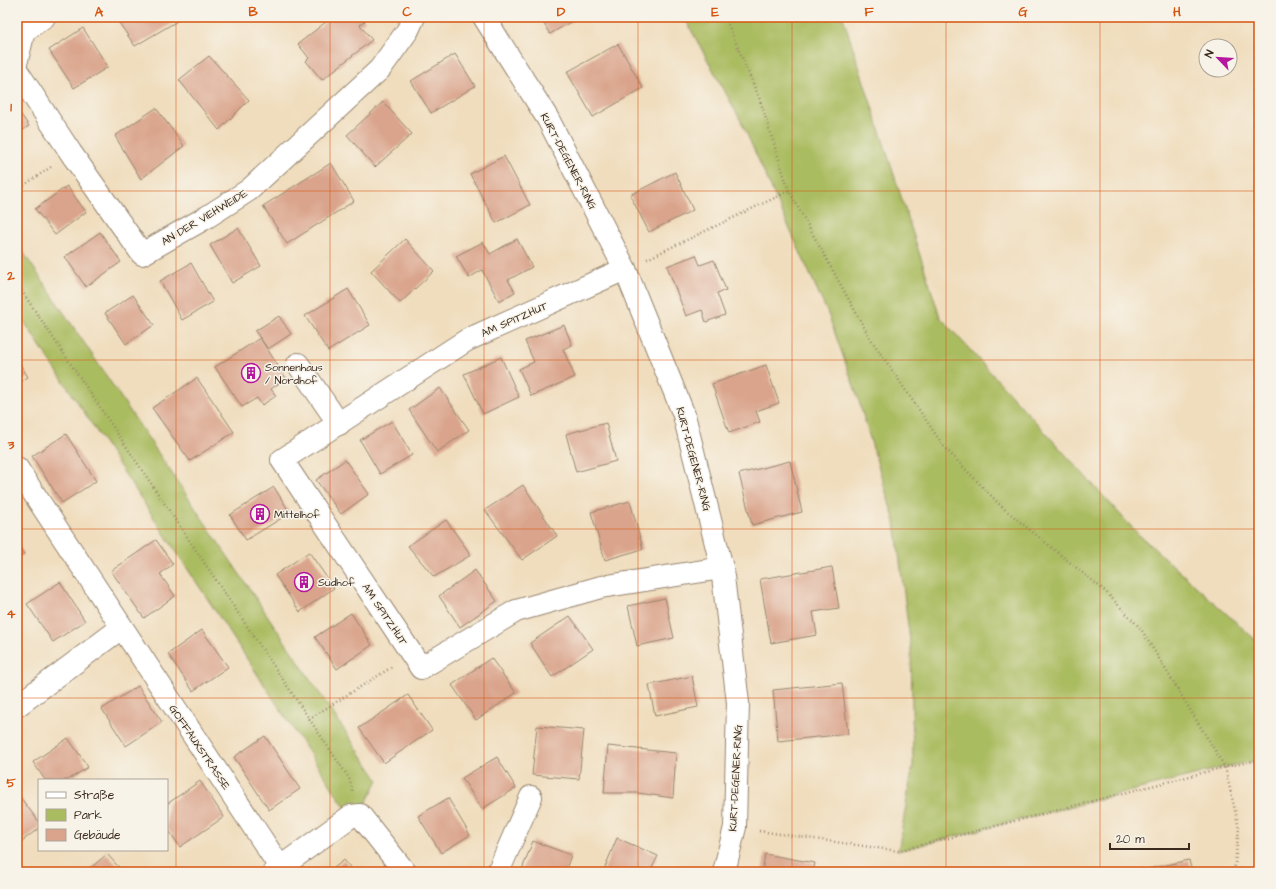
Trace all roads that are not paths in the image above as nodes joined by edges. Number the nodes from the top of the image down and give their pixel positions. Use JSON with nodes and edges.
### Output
{"nodes":[{"id":1,"x":44,"y":17,"type":"edge"},
{"id":2,"x":414,"y":17,"type":"edge"},
{"id":3,"x":484,"y":17,"type":"edge"},
{"id":4,"x":17,"y":60,"type":"edge"},
{"id":5,"x":17,"y":71,"type":"edge"},
{"id":6,"x":625,"y":269,"type":"junction"},
{"id":7,"x":298,"y":364,"type":"dead end"},
{"id":8,"x":339,"y":424,"type":"junction"},
{"id":9,"x":17,"y":468,"type":"edge"},
{"id":10,"x":722,"y":568,"type":"junction"},
{"id":11,"x":120,"y":628,"type":"junction"},
{"id":12,"x":17,"y":706,"type":"edge"},
{"id":13,"x":531,"y":797,"type":"dead end"},
{"id":14,"x":277,"y":869,"type":"edge"},
{"id":15,"x":406,"y":872,"type":"edge"},
{"id":16,"x":498,"y":872,"type":"edge"},
{"id":17,"x":724,"y":872,"type":"edge"}],
"edges":[{"from":1,"to":4,"type":"street"},
{"from":2,"to":5,"type":"street","name":"AN DER VIEHWEIDE"},
{"from":3,"to":6,"type":"street","name":"KURT-DEGENER-RING"},
{"from":6,"to":8,"type":"street","name":"AM SPITZHUT"},
{"from":6,"to":10,"type":"street","name":"KURT-DEGENER-RING"},
{"from":7,"to":8,"type":"street"},
{"from":8,"to":10,"type":"street","name":"AM SPITZHUT"},
{"from":9,"to":11,"type":"street","name":"GOFFAUXSTRASSE"},
{"from":10,"to":17,"type":"street","name":"KURT-DEGENER-RING"},
{"from":11,"to":12,"type":"street"},
{"from":11,"to":14,"type":"street","name":"GOFFAUXSTRASSE"},
{"from":13,"to":16,"type":"street"},
{"from":14,"to":15,"type":"street","name":"GOFFAUXSTRASSE"}]}
